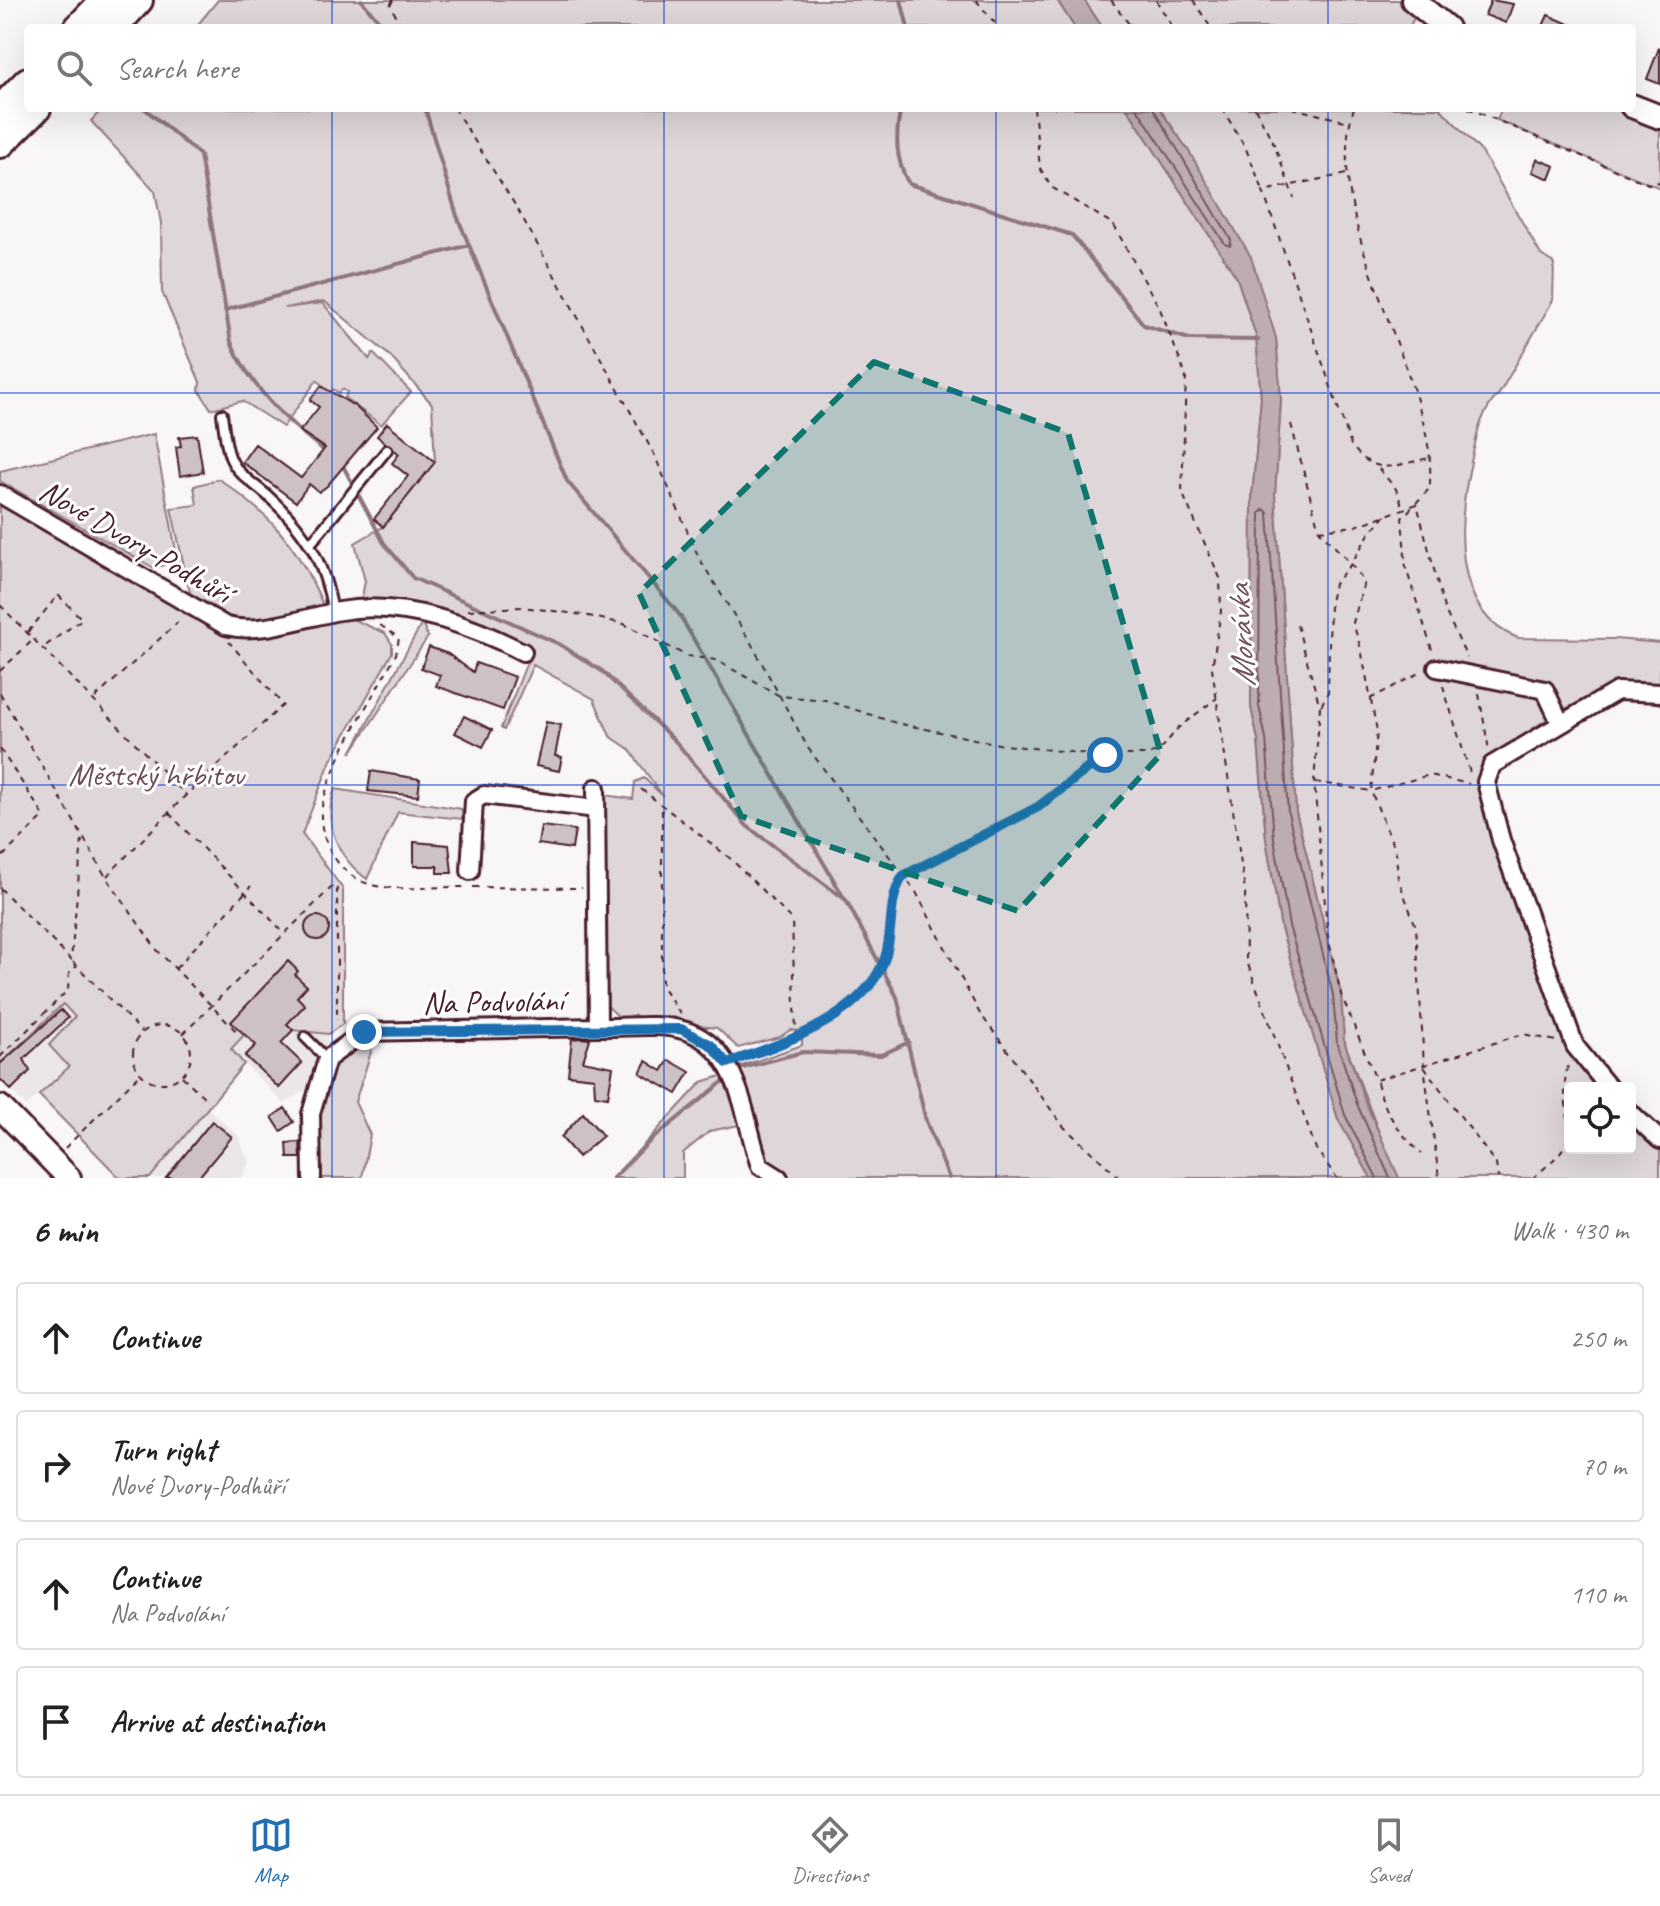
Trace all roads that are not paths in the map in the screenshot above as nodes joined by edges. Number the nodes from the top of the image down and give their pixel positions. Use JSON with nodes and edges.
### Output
{"nodes":[{"id":1,"x":106,"y":0,"type":"edge"},
{"id":2,"x":138,"y":0,"type":"edge"},
{"id":3,"x":1415,"y":2,"type":"edge"},
{"id":4,"x":83,"y":24,"type":"edge"},
{"id":5,"x":116,"y":24,"type":"edge"},
{"id":6,"x":1442,"y":24,"type":"edge"},
{"id":7,"x":24,"y":86,"type":"edge"},
{"id":8,"x":1636,"y":108,"type":"edge"},
{"id":9,"x":0,"y":111,"type":"edge"},
{"id":10,"x":32,"y":112,"type":"edge"},
{"id":11,"x":1660,"y":117,"type":"edge"},
{"id":12,"x":0,"y":143,"type":"edge"},
{"id":13,"x":222,"y":414,"type":"dead end"},
{"id":14,"x":387,"y":450,"type":"dead end"},
{"id":15,"x":0,"y":494,"type":"edge"},
{"id":16,"x":311,"y":543,"type":"junction"},
{"id":17,"x":333,"y":612,"type":"junction"},
{"id":18,"x":523,"y":652,"type":"dead end"},
{"id":19,"x":1437,"y":668,"type":"road end"},
{"id":20,"x":1660,"y":693,"type":"edge"},
{"id":21,"x":1560,"y":722,"type":"junction"},
{"id":22,"x":596,"y":788,"type":"dead end"},
{"id":23,"x":596,"y":809,"type":"junction"},
{"id":24,"x":470,"y":871,"type":"dead end"},
{"id":25,"x":598,"y":1027,"type":"junction"},
{"id":26,"x":305,"y":1037,"type":"dead end"},
{"id":27,"x":327,"y":1059,"type":"junction"},
{"id":28,"x":1604,"y":1082,"type":"edge"},
{"id":29,"x":0,"y":1107,"type":"edge"},
{"id":30,"x":1636,"y":1118,"type":"edge"},
{"id":31,"x":1660,"y":1140,"type":"edge"},
{"id":32,"x":69,"y":1178,"type":"edge"},
{"id":33,"x":312,"y":1178,"type":"edge"},
{"id":34,"x":779,"y":1178,"type":"edge"}],
"edges":[{"from":1,"to":4,"type":"highway"},
{"from":2,"to":5,"type":"highway"},
{"from":3,"to":6,"type":"main road"},
{"from":7,"to":9,"type":"highway"},
{"from":8,"to":11,"type":"main road"},
{"from":10,"to":12,"type":"highway"},
{"from":13,"to":16,"type":"lane"},
{"from":14,"to":16,"type":"lane"},
{"from":15,"to":17,"type":"street","name":"Nové Dvory-Podhůří"},
{"from":16,"to":17,"type":"lane"},
{"from":17,"to":18,"type":"street","name":"Nové Dvory-Podhůří"},
{"from":19,"to":21,"type":"street"},
{"from":20,"to":21,"type":"street"},
{"from":21,"to":28,"type":"street"},
{"from":22,"to":23,"type":"street"},
{"from":23,"to":24,"type":"street"},
{"from":23,"to":25,"type":"street"},
{"from":25,"to":27,"type":"street","name":"Na Podvolání"},
{"from":25,"to":34,"type":"street"},
{"from":26,"to":27,"type":"lane"},
{"from":27,"to":33,"type":"street"},
{"from":29,"to":32,"type":"main road"},
{"from":30,"to":31,"type":"street"}]}
